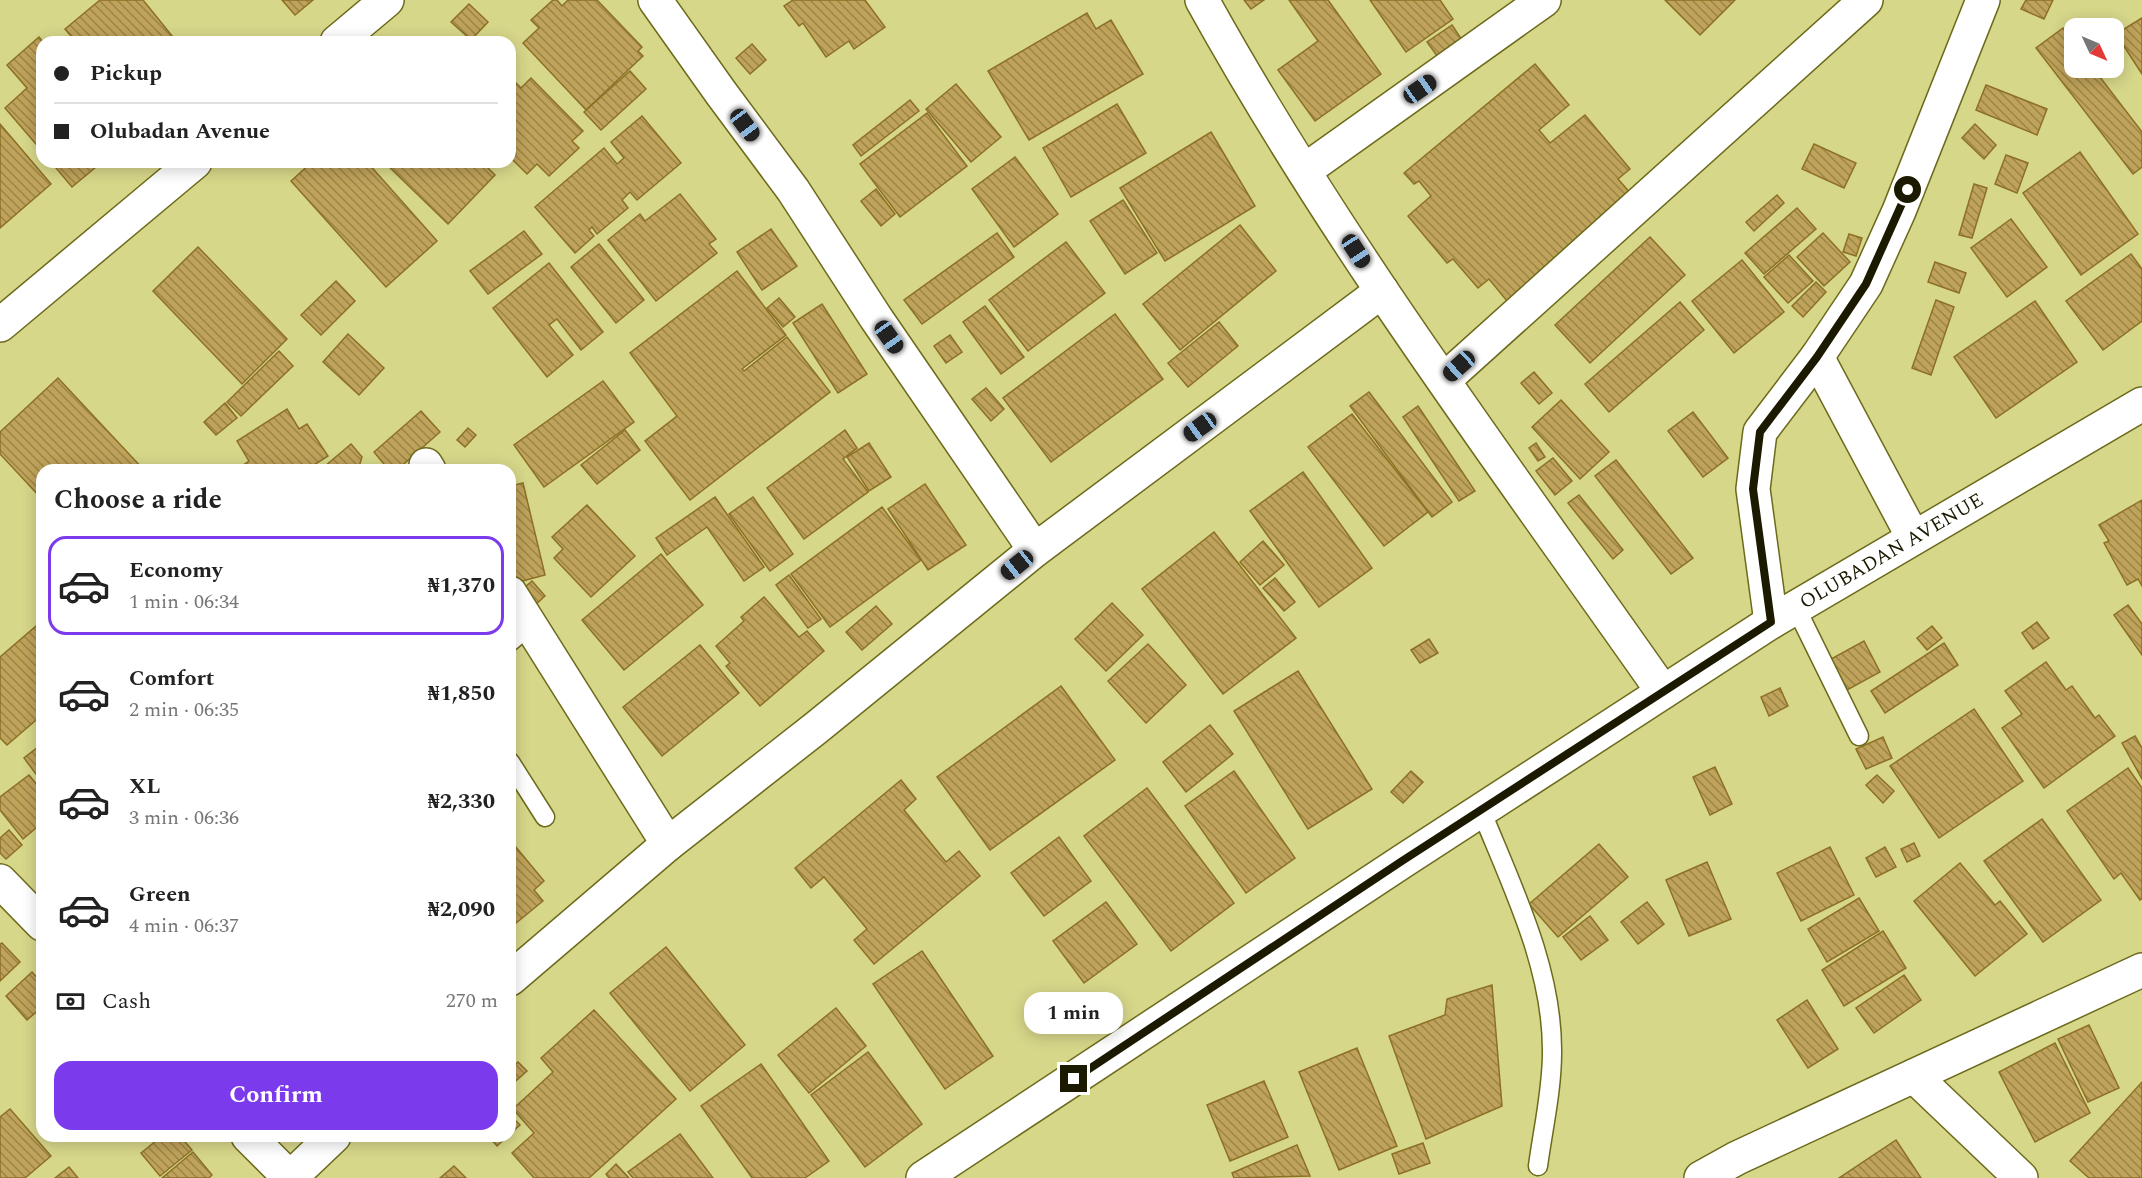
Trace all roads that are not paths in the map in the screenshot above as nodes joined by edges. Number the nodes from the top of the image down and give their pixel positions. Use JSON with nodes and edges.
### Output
{"nodes":[{"id":1,"x":387,"y":0,"type":"edge"},
{"id":2,"x":655,"y":0,"type":"edge"},
{"id":3,"x":1202,"y":0,"type":"edge"},
{"id":4,"x":1544,"y":0,"type":"edge"},
{"id":5,"x":1866,"y":0,"type":"edge"},
{"id":6,"x":1983,"y":0,"type":"edge"},
{"id":7,"x":344,"y":36,"type":"edge"},
{"id":8,"x":188,"y":168,"type":"edge"},
{"id":9,"x":1304,"y":171,"type":"junction"},
{"id":10,"x":1382,"y":291,"type":"junction"},
{"id":11,"x":0,"y":325,"type":"edge"},
{"id":12,"x":1817,"y":357,"type":"junction"},
{"id":13,"x":1444,"y":380,"type":"junction"},
{"id":14,"x":2142,"y":404,"type":"edge"},
{"id":15,"x":1913,"y":537,"type":"junction"},
{"id":16,"x":1035,"y":550,"type":"junction"},
{"id":17,"x":1784,"y":615,"type":"junction"},
{"id":18,"x":516,"y":617,"type":"edge"},
{"id":19,"x":520,"y":633,"type":"edge"},
{"id":20,"x":1663,"y":692,"type":"junction"},
{"id":21,"x":1859,"y":736,"type":"dead end"},
{"id":22,"x":516,"y":771,"type":"edge"},
{"id":23,"x":1481,"y":810,"type":"junction"},
{"id":24,"x":545,"y":817,"type":"dead end"},
{"id":25,"x":668,"y":843,"type":"junction"},
{"id":26,"x":0,"y":881,"type":"edge"},
{"id":27,"x":36,"y":918,"type":"edge"},
{"id":28,"x":2142,"y":970,"type":"edge"},
{"id":29,"x":516,"y":974,"type":"edge"},
{"id":30,"x":1914,"y":1076,"type":"junction"},
{"id":31,"x":254,"y":1142,"type":"edge"},
{"id":32,"x":328,"y":1142,"type":"edge"},
{"id":33,"x":1538,"y":1166,"type":"dead end"},
{"id":34,"x":923,"y":1178,"type":"edge"},
{"id":35,"x":1701,"y":1178,"type":"edge"},
{"id":36,"x":2021,"y":1178,"type":"edge"}],
"edges":[{"from":1,"to":7,"type":"street"},
{"from":2,"to":16,"type":"street"},
{"from":3,"to":9,"type":"street"},
{"from":4,"to":9,"type":"street"},
{"from":5,"to":13,"type":"street"},
{"from":6,"to":12,"type":"street"},
{"from":8,"to":11,"type":"street"},
{"from":9,"to":10,"type":"street"},
{"from":10,"to":13,"type":"street"},
{"from":10,"to":16,"type":"street"},
{"from":12,"to":15,"type":"street"},
{"from":12,"to":17,"type":"street"},
{"from":13,"to":20,"type":"street"},
{"from":14,"to":15,"type":"street","name":"OLUBADAN AVENUE"},
{"from":15,"to":17,"type":"street","name":"OLUBADAN AVENUE"},
{"from":16,"to":25,"type":"street"},
{"from":17,"to":20,"type":"street","name":"OLUBADAN AVENUE"},
{"from":17,"to":21,"type":"lane"},
{"from":18,"to":19,"type":"street"},
{"from":19,"to":25,"type":"street"},
{"from":20,"to":23,"type":"street","name":"OLUBADAN AVENUE"},
{"from":22,"to":24,"type":"lane"},
{"from":23,"to":33,"type":"lane"},
{"from":23,"to":34,"type":"street","name":"OLUBADAN AVENUE"},
{"from":25,"to":29,"type":"street"},
{"from":26,"to":27,"type":"street"},
{"from":28,"to":30,"type":"street"},
{"from":30,"to":35,"type":"street"},
{"from":30,"to":36,"type":"street"},
{"from":31,"to":32,"type":"street"}]}
